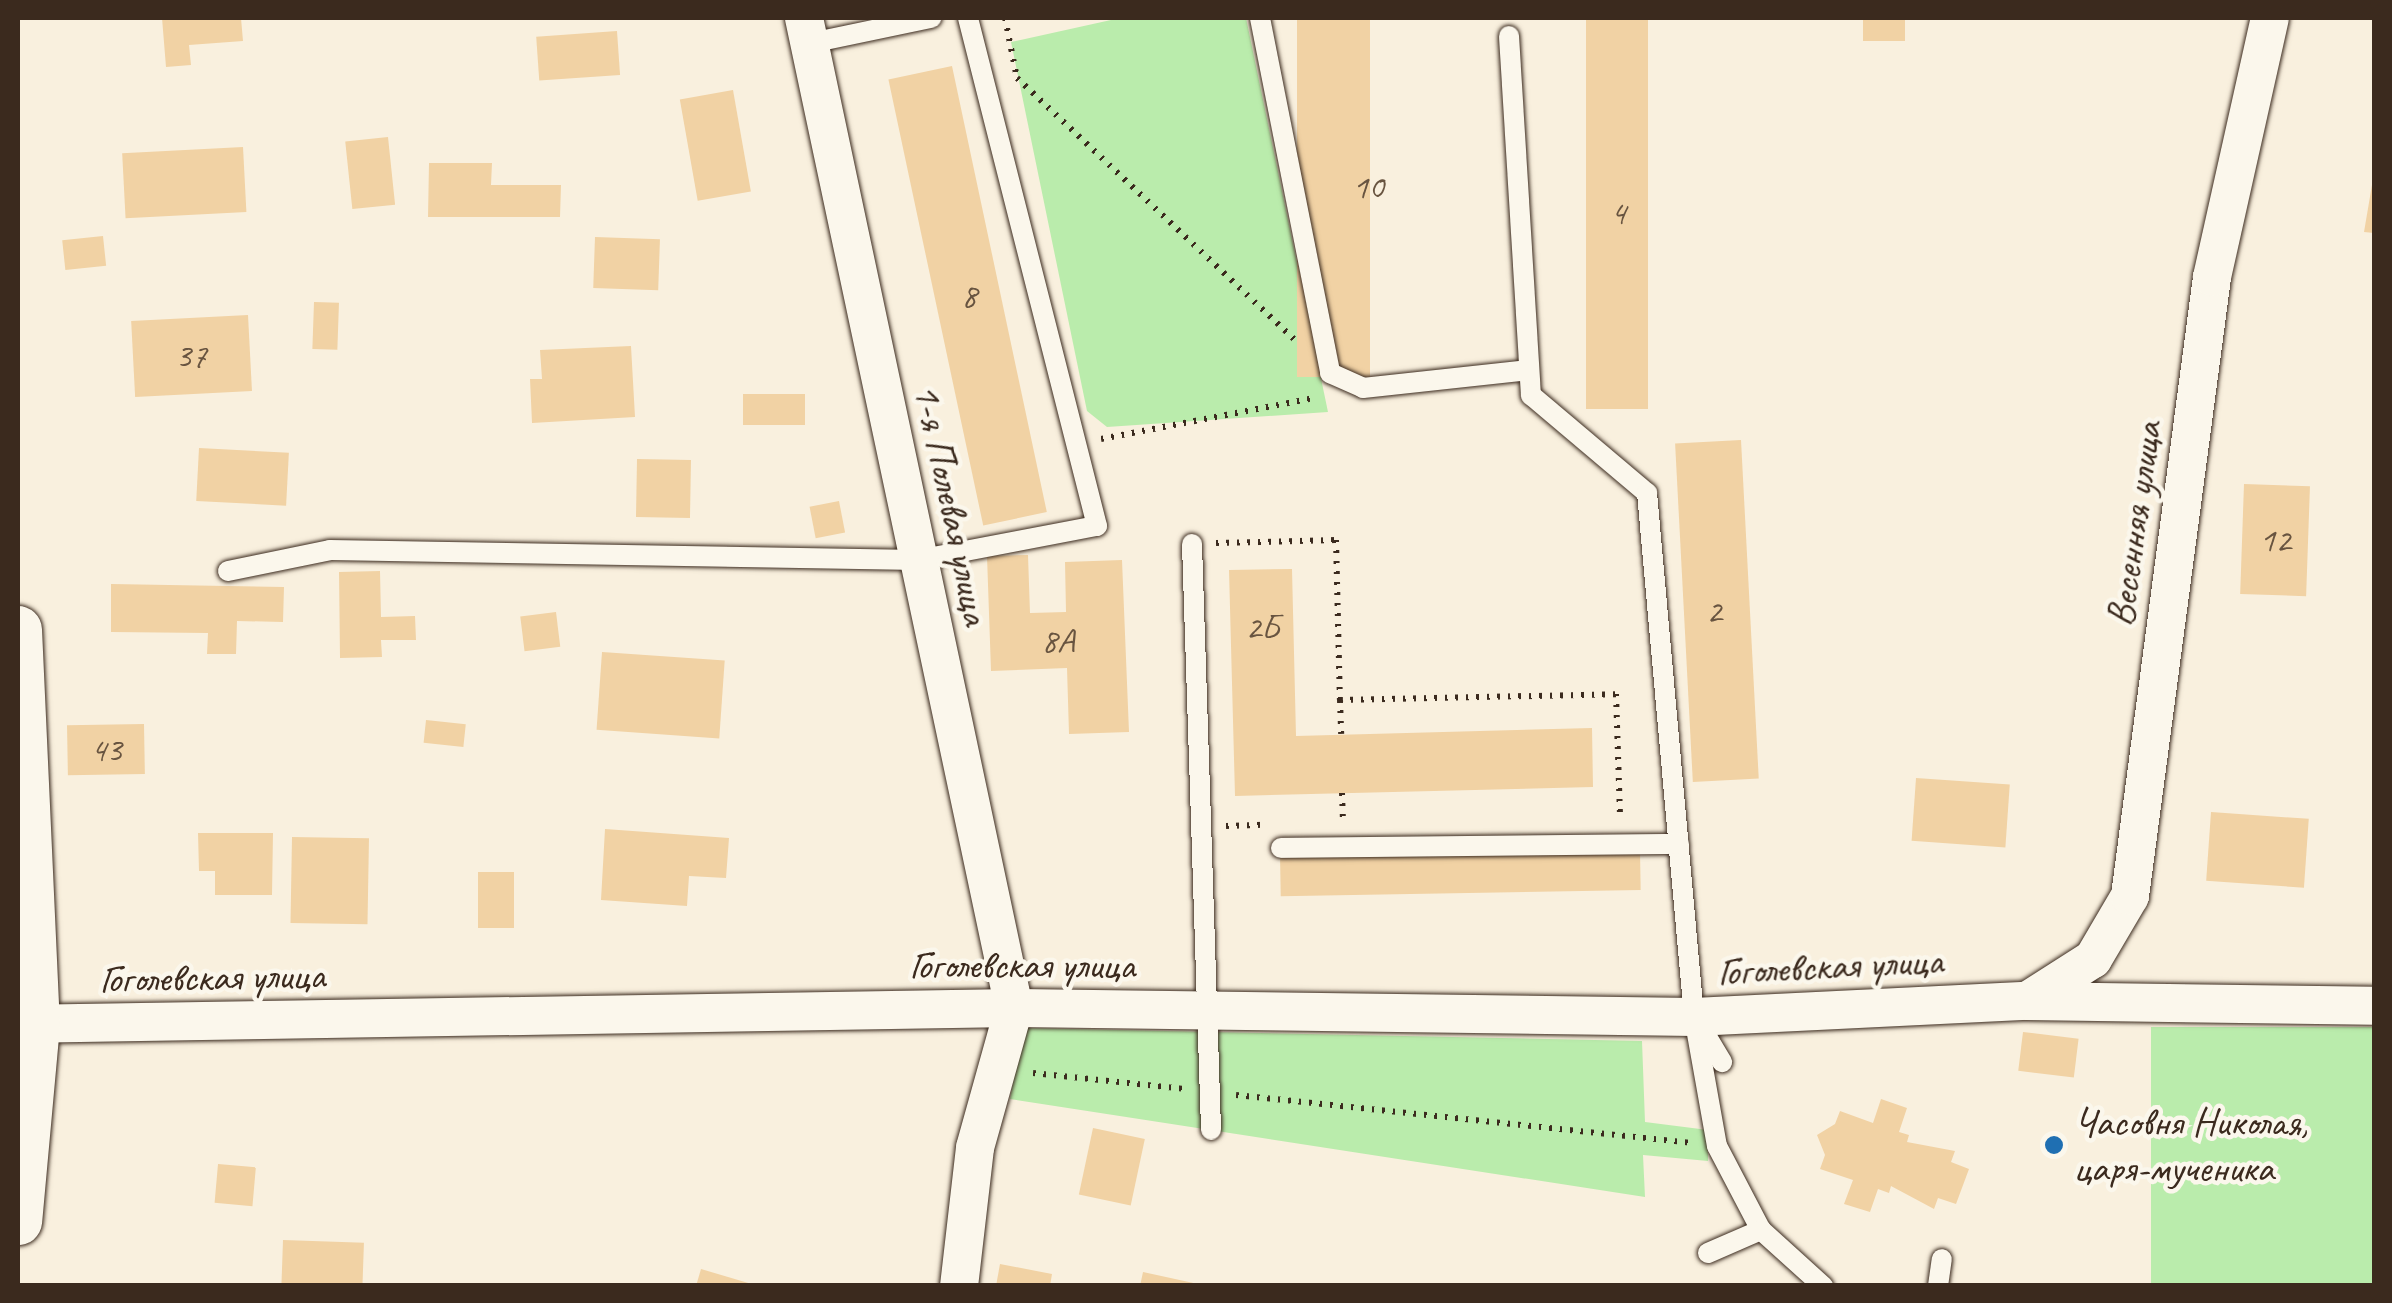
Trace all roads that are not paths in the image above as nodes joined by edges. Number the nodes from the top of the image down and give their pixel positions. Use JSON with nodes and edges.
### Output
{"nodes":[{"id":1,"x":931,"y":18,"type":"edge"},
{"id":2,"x":968,"y":18,"type":"edge"},
{"id":3,"x":1260,"y":18,"type":"edge"},
{"id":4,"x":2270,"y":18,"type":"edge"},
{"id":5,"x":808,"y":30,"type":"edge"},
{"id":6,"x":1508,"y":36,"type":"dead end"},
{"id":7,"x":1529,"y":370,"type":"junction"},
{"id":8,"x":1192,"y":544,"type":"road end"},
{"id":9,"x":918,"y":560,"type":"junction"},
{"id":10,"x":228,"y":571,"type":"dead end"},
{"id":11,"x":18,"y":630,"type":"edge"},
{"id":12,"x":1678,"y":844,"type":"junction"},
{"id":13,"x":1282,"y":848,"type":"dead end"},
{"id":14,"x":2027,"y":1001,"type":"junction"},
{"id":15,"x":2374,"y":1006,"type":"edge"},
{"id":16,"x":1014,"y":1008,"type":"junction"},
{"id":17,"x":1204,"y":1010,"type":"junction"},
{"id":18,"x":1694,"y":1017,"type":"junction"},
{"id":19,"x":27,"y":1025,"type":"edge"},
{"id":20,"x":1722,"y":1062,"type":"dead end"},
{"id":21,"x":1211,"y":1130,"type":"dead end"},
{"id":22,"x":18,"y":1221,"type":"edge"},
{"id":23,"x":1761,"y":1230,"type":"junction"},
{"id":24,"x":1708,"y":1253,"type":"dead end"},
{"id":25,"x":1942,"y":1259,"type":"dead end"},
{"id":26,"x":959,"y":1286,"type":"edge"},
{"id":27,"x":1823,"y":1286,"type":"edge"},
{"id":28,"x":1938,"y":1286,"type":"edge"}],
"edges":[{"from":1,"to":5,"type":"lane"},
{"from":2,"to":9,"type":"lane"},
{"from":3,"to":7,"type":"lane"},
{"from":4,"to":14,"type":"street","name":"Весенняя улица"},
{"from":5,"to":9,"type":"street","name":"1-я Полевая улица"},
{"from":6,"to":7,"type":"lane"},
{"from":7,"to":12,"type":"lane"},
{"from":8,"to":17,"type":"lane"},
{"from":9,"to":10,"type":"lane"},
{"from":9,"to":16,"type":"street","name":"1-я Полевая улица"},
{"from":11,"to":19,"type":"street"},
{"from":12,"to":13,"type":"lane"},
{"from":12,"to":18,"type":"lane"},
{"from":14,"to":15,"type":"street","name":"Гоголевская улица"},
{"from":14,"to":18,"type":"street","name":"Гоголевская улица"},
{"from":16,"to":17,"type":"street","name":"Гоголевская улица"},
{"from":16,"to":19,"type":"street","name":"Гоголевская улица"},
{"from":16,"to":26,"type":"street"},
{"from":17,"to":18,"type":"street","name":"Гоголевская улица"},
{"from":17,"to":21,"type":"lane"},
{"from":18,"to":20,"type":"lane"},
{"from":18,"to":23,"type":"lane"},
{"from":19,"to":22,"type":"street"},
{"from":23,"to":24,"type":"lane"},
{"from":23,"to":27,"type":"lane"},
{"from":25,"to":28,"type":"lane"}]}
